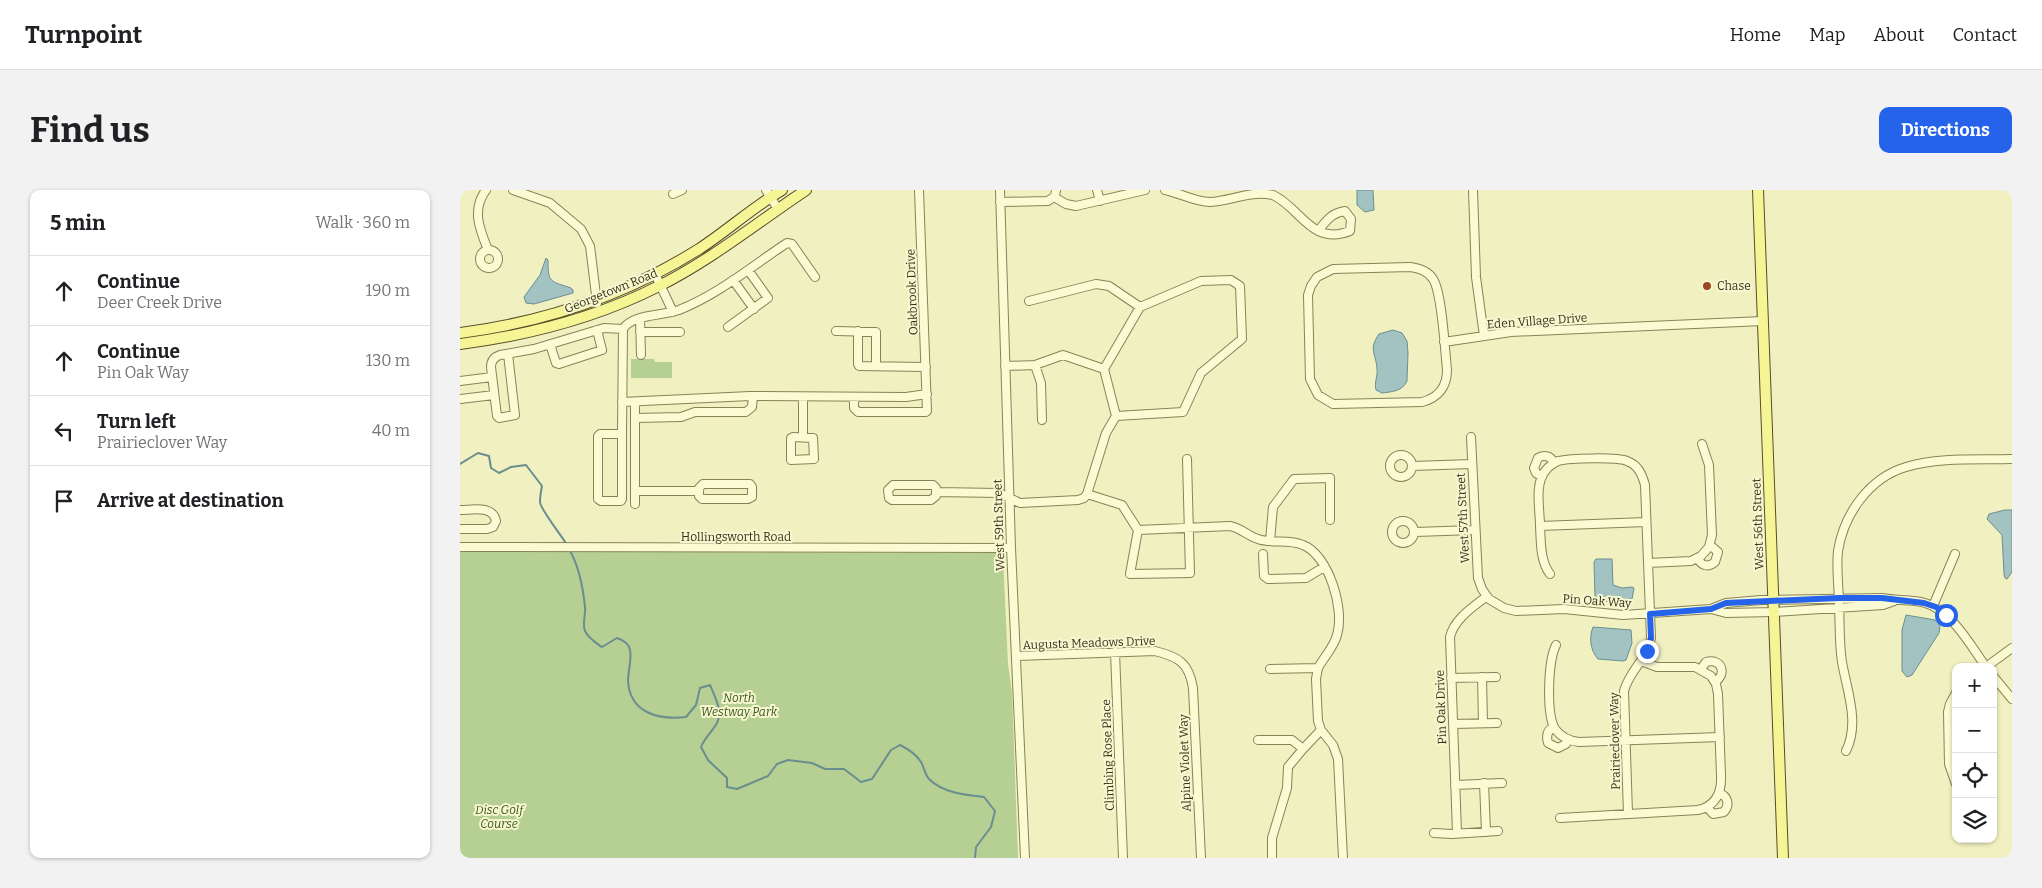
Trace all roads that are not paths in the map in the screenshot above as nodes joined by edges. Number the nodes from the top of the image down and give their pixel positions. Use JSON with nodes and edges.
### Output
{"nodes":[{"id":1,"x":486,"y":190,"type":"edge"},
{"id":2,"x":513,"y":190,"type":"edge"},
{"id":3,"x":682,"y":190,"type":"edge"},
{"id":4,"x":806,"y":190,"type":"edge"},
{"id":5,"x":920,"y":190,"type":"edge"},
{"id":6,"x":1000,"y":190,"type":"edge"},
{"id":7,"x":1097,"y":190,"type":"edge"},
{"id":8,"x":1145,"y":190,"type":"edge"},
{"id":9,"x":1165,"y":190,"type":"edge"},
{"id":10,"x":1472,"y":190,"type":"edge"},
{"id":11,"x":1758,"y":190,"type":"edge"},
{"id":12,"x":523,"y":192,"type":"edge"},
{"id":13,"x":775,"y":192,"type":"edge"},
{"id":14,"x":1181,"y":192,"type":"edge"},
{"id":15,"x":1055,"y":193,"type":"edge"},
{"id":16,"x":673,"y":194,"type":"dead end"},
{"id":17,"x":1100,"y":201,"type":"junction"},
{"id":18,"x":1000,"y":202,"type":"junction"},
{"id":19,"x":782,"y":206,"type":"junction"},
{"id":20,"x":1318,"y":231,"type":"dead end"},
{"id":21,"x":488,"y":250,"type":"dead end"},
{"id":22,"x":748,"y":270,"type":"junction"},
{"id":23,"x":656,"y":274,"type":"junction"},
{"id":24,"x":815,"y":277,"type":"dead end"},
{"id":25,"x":734,"y":280,"type":"junction"},
{"id":26,"x":660,"y":285,"type":"junction"},
{"id":27,"x":596,"y":299,"type":"junction"},
{"id":28,"x":1029,"y":301,"type":"dead end"},
{"id":29,"x":1140,"y":307,"type":"junction"},
{"id":30,"x":754,"y":308,"type":"junction"},
{"id":31,"x":597,"y":312,"type":"junction"},
{"id":32,"x":673,"y":312,"type":"junction"},
{"id":33,"x":640,"y":318,"type":"junction"},
{"id":34,"x":1763,"y":321,"type":"junction"},
{"id":35,"x":728,"y":327,"type":"dead end"},
{"id":36,"x":623,"y":329,"type":"junction"},
{"id":37,"x":597,"y":330,"type":"junction"},
{"id":38,"x":836,"y":331,"type":"dead end"},
{"id":39,"x":858,"y":331,"type":"junction"},
{"id":40,"x":640,"y":332,"type":"junction"},
{"id":41,"x":680,"y":332,"type":"dead end"},
{"id":42,"x":460,"y":333,"type":"edge"},
{"id":43,"x":1484,"y":336,"type":"junction"},
{"id":44,"x":1444,"y":342,"type":"junction"},
{"id":45,"x":460,"y":344,"type":"edge"},
{"id":46,"x":550,"y":344,"type":"junction"},
{"id":47,"x":508,"y":354,"type":"junction"},
{"id":48,"x":641,"y":355,"type":"dead end"},
{"id":49,"x":1035,"y":365,"type":"junction"},
{"id":50,"x":876,"y":366,"type":"junction"},
{"id":51,"x":926,"y":366,"type":"junction"},
{"id":52,"x":1005,"y":366,"type":"junction"},
{"id":53,"x":1104,"y":369,"type":"junction"},
{"id":54,"x":492,"y":377,"type":"junction"},
{"id":55,"x":460,"y":381,"type":"edge"},
{"id":56,"x":926,"y":394,"type":"junction"},
{"id":57,"x":494,"y":395,"type":"junction"},
{"id":58,"x":753,"y":396,"type":"junction"},
{"id":59,"x":803,"y":396,"type":"junction"},
{"id":60,"x":854,"y":397,"type":"junction"},
{"id":61,"x":460,"y":399,"type":"edge"},
{"id":62,"x":622,"y":402,"type":"junction"},
{"id":63,"x":635,"y":402,"type":"junction"},
{"id":64,"x":1116,"y":416,"type":"junction"},
{"id":65,"x":635,"y":418,"type":"junction"},
{"id":66,"x":1042,"y":420,"type":"dead end"},
{"id":67,"x":622,"y":434,"type":"junction"},
{"id":68,"x":803,"y":437,"type":"dead end"},
{"id":69,"x":1471,"y":437,"type":"dead end"},
{"id":70,"x":1702,"y":444,"type":"dead end"},
{"id":71,"x":1187,"y":459,"type":"dead end"},
{"id":72,"x":2012,"y":459,"type":"edge"},
{"id":73,"x":1554,"y":463,"type":"junction"},
{"id":74,"x":1472,"y":464,"type":"junction"},
{"id":75,"x":1412,"y":466,"type":"dead end"},
{"id":76,"x":1542,"y":477,"type":"junction"},
{"id":77,"x":635,"y":491,"type":"junction"},
{"id":78,"x":699,"y":492,"type":"junction"},
{"id":79,"x":936,"y":492,"type":"junction"},
{"id":80,"x":1087,"y":494,"type":"junction"},
{"id":81,"x":1009,"y":497,"type":"junction"},
{"id":82,"x":635,"y":504,"type":"dead end"},
{"id":83,"x":460,"y":510,"type":"edge"},
{"id":84,"x":1330,"y":520,"type":"dead end"},
{"id":85,"x":1646,"y":522,"type":"junction"},
{"id":86,"x":1540,"y":526,"type":"junction"},
{"id":87,"x":1188,"y":528,"type":"junction"},
{"id":88,"x":460,"y":529,"type":"edge"},
{"id":89,"x":1138,"y":530,"type":"junction"},
{"id":90,"x":1474,"y":530,"type":"junction"},
{"id":91,"x":1415,"y":532,"type":"dead end"},
{"id":92,"x":1270,"y":541,"type":"junction"},
{"id":93,"x":1710,"y":544,"type":"junction"},
{"id":94,"x":460,"y":547,"type":"edge"},
{"id":95,"x":1011,"y":548,"type":"junction"},
{"id":96,"x":1263,"y":554,"type":"dead end"},
{"id":97,"x":1955,"y":554,"type":"dead end"},
{"id":98,"x":1697,"y":558,"type":"junction"},
{"id":99,"x":1648,"y":563,"type":"junction"},
{"id":100,"x":1324,"y":568,"type":"junction"},
{"id":101,"x":1550,"y":574,"type":"dead end"},
{"id":102,"x":1487,"y":596,"type":"junction"},
{"id":103,"x":1839,"y":598,"type":"junction"},
{"id":104,"x":1773,"y":600,"type":"junction"},
{"id":105,"x":1894,"y":601,"type":"junction"},
{"id":106,"x":1933,"y":606,"type":"junction"},
{"id":107,"x":1711,"y":609,"type":"junction"},
{"id":108,"x":1839,"y":609,"type":"junction"},
{"id":109,"x":1774,"y":612,"type":"junction"},
{"id":110,"x":1650,"y":614,"type":"junction"},
{"id":111,"x":1556,"y":645,"type":"dead end"},
{"id":112,"x":2012,"y":648,"type":"edge"},
{"id":113,"x":1115,"y":652,"type":"junction"},
{"id":114,"x":1017,"y":656,"type":"junction"},
{"id":115,"x":1640,"y":661,"type":"junction"},
{"id":116,"x":1983,"y":663,"type":"edge"},
{"id":117,"x":1991,"y":663,"type":"edge"},
{"id":118,"x":1187,"y":668,"type":"joint"},
{"id":119,"x":1318,"y":668,"type":"junction"},
{"id":120,"x":1270,"y":669,"type":"dead end"},
{"id":121,"x":1701,"y":669,"type":"junction"},
{"id":122,"x":1482,"y":677,"type":"junction"},
{"id":123,"x":1496,"y":677,"type":"dead end"},
{"id":124,"x":1451,"y":678,"type":"junction"},
{"id":125,"x":1997,"y":681,"type":"edge"},
{"id":126,"x":1714,"y":682,"type":"junction"},
{"id":127,"x":2012,"y":699,"type":"edge"},
{"id":128,"x":1952,"y":700,"type":"edge"},
{"id":129,"x":1483,"y":723,"type":"junction"},
{"id":130,"x":1497,"y":723,"type":"dead end"},
{"id":131,"x":1453,"y":724,"type":"junction"},
{"id":132,"x":1554,"y":726,"type":"junction"},
{"id":133,"x":1321,"y":730,"type":"junction"},
{"id":134,"x":1720,"y":737,"type":"junction"},
{"id":135,"x":1258,"y":740,"type":"dead end"},
{"id":136,"x":1567,"y":740,"type":"junction"},
{"id":137,"x":1625,"y":740,"type":"junction"},
{"id":138,"x":1303,"y":749,"type":"junction"},
{"id":139,"x":1846,"y":751,"type":"dead end"},
{"id":140,"x":1952,"y":773,"type":"edge"},
{"id":141,"x":1484,"y":783,"type":"junction"},
{"id":142,"x":1502,"y":783,"type":"dead end"},
{"id":143,"x":1455,"y":785,"type":"junction"},
{"id":144,"x":1719,"y":793,"type":"junction"},
{"id":145,"x":1707,"y":807,"type":"junction"},
{"id":146,"x":1628,"y":814,"type":"junction"},
{"id":147,"x":1560,"y":818,"type":"dead end"},
{"id":148,"x":1498,"y":831,"type":"dead end"},
{"id":149,"x":1486,"y":832,"type":"junction"},
{"id":150,"x":1434,"y":833,"type":"dead end"},
{"id":151,"x":1458,"y":833,"type":"junction"},
{"id":152,"x":1783,"y":856,"type":"edge"},
{"id":153,"x":1025,"y":858,"type":"edge"},
{"id":154,"x":1123,"y":858,"type":"edge"},
{"id":155,"x":1201,"y":858,"type":"edge"},
{"id":156,"x":1272,"y":858,"type":"edge"},
{"id":157,"x":1343,"y":858,"type":"edge"}],
"edges":[{"from":1,"to":21,"type":"street"},
{"from":2,"to":12,"type":"street"},
{"from":3,"to":16,"type":"street"},
{"from":4,"to":19,"type":"main road","name":"Georgetown Road"},
{"from":5,"to":51,"type":"street","name":"Oakbrook Drive"},
{"from":6,"to":18,"type":"street","name":"West 59th Street"},
{"from":7,"to":17,"type":"street"},
{"from":8,"to":17,"type":"street"},
{"from":9,"to":14,"type":"street"},
{"from":10,"to":43,"type":"street"},
{"from":11,"to":34,"type":"main road","name":"West 56th Street"},
{"from":12,"to":27,"type":"street"},
{"from":13,"to":19,"type":"street"},
{"from":13,"to":23,"type":"main road","name":"Georgetown Road"},
{"from":14,"to":20,"type":"street"},
{"from":15,"to":17,"type":"street"},
{"from":15,"to":18,"type":"street"},
{"from":18,"to":52,"type":"street","name":"West 59th Street"},
{"from":19,"to":26,"type":"main road","name":"Georgetown Road"},
{"from":22,"to":24,"type":"street"},
{"from":22,"to":25,"type":"street"},
{"from":22,"to":30,"type":"street"},
{"from":23,"to":26,"type":"street"},
{"from":23,"to":27,"type":"main road","name":"Georgetown Road"},
{"from":25,"to":30,"type":"street"},
{"from":25,"to":32,"type":"street"},
{"from":26,"to":31,"type":"main road","name":"Georgetown Road"},
{"from":26,"to":32,"type":"street"},
{"from":27,"to":31,"type":"street"},
{"from":27,"to":42,"type":"main road","name":"Georgetown Road"},
{"from":28,"to":29,"type":"street"},
{"from":29,"to":53,"type":"street"},
{"from":29,"to":64,"type":"street"},
{"from":30,"to":35,"type":"street"},
{"from":31,"to":45,"type":"main road","name":"Georgetown Road"},
{"from":32,"to":33,"type":"street"},
{"from":33,"to":36,"type":"street"},
{"from":33,"to":40,"type":"street"},
{"from":34,"to":43,"type":"street","name":"Eden Village Drive"},
{"from":34,"to":104,"type":"main road","name":"West 56th Street"},
{"from":36,"to":37,"type":"street"},
{"from":36,"to":62,"type":"street"},
{"from":37,"to":46,"type":"street"},
{"from":37,"to":46,"type":"street"},
{"from":38,"to":39,"type":"street"},
{"from":39,"to":50,"type":"street"},
{"from":39,"to":50,"type":"street"},
{"from":40,"to":41,"type":"street"},
{"from":40,"to":48,"type":"street"},
{"from":43,"to":44,"type":"street","name":"Eden Village Drive"},
{"from":44,"to":44,"type":"street"},
{"from":46,"to":47,"type":"street"},
{"from":47,"to":54,"type":"street"},
{"from":47,"to":57,"type":"street"},
{"from":49,"to":52,"type":"street"},
{"from":49,"to":53,"type":"street"},
{"from":49,"to":66,"type":"street"},
{"from":50,"to":51,"type":"street"},
{"from":51,"to":56,"type":"street","name":"Oakbrook Drive"},
{"from":52,"to":81,"type":"street","name":"West 59th Street"},
{"from":53,"to":64,"type":"street"},
{"from":54,"to":55,"type":"street"},
{"from":54,"to":57,"type":"street"},
{"from":56,"to":60,"type":"street"},
{"from":56,"to":60,"type":"street"},
{"from":57,"to":61,"type":"street"},
{"from":58,"to":59,"type":"street"},
{"from":58,"to":63,"type":"street"},
{"from":58,"to":65,"type":"street"},
{"from":59,"to":60,"type":"street"},
{"from":59,"to":68,"type":"street"},
{"from":62,"to":63,"type":"street"},
{"from":62,"to":67,"type":"street"},
{"from":63,"to":65,"type":"street"},
{"from":64,"to":80,"type":"street"},
{"from":65,"to":77,"type":"street"},
{"from":67,"to":67,"type":"street"},
{"from":69,"to":74,"type":"street","name":"West 57th Street"},
{"from":70,"to":93,"type":"street"},
{"from":71,"to":87,"type":"street"},
{"from":72,"to":103,"type":"street"},
{"from":73,"to":76,"type":"street"},
{"from":73,"to":76,"type":"street"},
{"from":73,"to":85,"type":"street","name":"Prairieclover Way"},
{"from":74,"to":75,"type":"street"},
{"from":74,"to":90,"type":"street","name":"West 57th Street"},
{"from":76,"to":86,"type":"street"},
{"from":77,"to":78,"type":"street"},
{"from":77,"to":82,"type":"street"},
{"from":78,"to":78,"type":"street"},
{"from":79,"to":79,"type":"street"},
{"from":79,"to":81,"type":"street"},
{"from":80,"to":81,"type":"street"},
{"from":80,"to":89,"type":"street"},
{"from":81,"to":95,"type":"street","name":"West 59th Street"},
{"from":83,"to":88,"type":"street"},
{"from":84,"to":92,"type":"street"},
{"from":85,"to":86,"type":"street"},
{"from":85,"to":99,"type":"street","name":"Prairieclover Way"},
{"from":86,"to":101,"type":"street"},
{"from":87,"to":89,"type":"street"},
{"from":87,"to":89,"type":"street"},
{"from":87,"to":92,"type":"street"},
{"from":90,"to":91,"type":"street"},
{"from":90,"to":102,"type":"street","name":"West 57th Street"},
{"from":92,"to":100,"type":"street"},
{"from":93,"to":98,"type":"street"},
{"from":93,"to":98,"type":"street"},
{"from":94,"to":95,"type":"street","name":"Hollingsworth Road"},
{"from":95,"to":114,"type":"street","name":"West 59th Street"},
{"from":96,"to":100,"type":"street"},
{"from":97,"to":106,"type":"street"},
{"from":98,"to":99,"type":"street"},
{"from":99,"to":110,"type":"street","name":"Prairieclover Way"},
{"from":100,"to":119,"type":"street"},
{"from":102,"to":110,"type":"street","name":"Pin Oak Way"},
{"from":102,"to":124,"type":"street","name":"Pin Oak Drive"},
{"from":103,"to":104,"type":"street","name":"Pin Oak Way"},
{"from":103,"to":105,"type":"street","name":"Pin Oak Way"},
{"from":103,"to":108,"type":"street"},
{"from":104,"to":107,"type":"street","name":"Pin Oak Way"},
{"from":104,"to":109,"type":"main road","name":"West 56th Street"},
{"from":105,"to":106,"type":"street"},
{"from":105,"to":108,"type":"street","name":"Pin Oak Way"},
{"from":106,"to":116,"type":"street"},
{"from":107,"to":109,"type":"street","name":"Pin Oak Way"},
{"from":107,"to":110,"type":"street","name":"Pin Oak Way"},
{"from":108,"to":109,"type":"street","name":"Pin Oak Way"},
{"from":108,"to":139,"type":"street"},
{"from":109,"to":152,"type":"main road","name":"West 56th Street"},
{"from":110,"to":115,"type":"street","name":"Prairieclover Way"},
{"from":111,"to":132,"type":"street"},
{"from":112,"to":117,"type":"street"},
{"from":113,"to":114,"type":"street","name":"Augusta Meadows Drive"},
{"from":113,"to":118,"type":"street","name":"Augusta Meadows Drive"},
{"from":113,"to":154,"type":"street","name":"Climbing Rose Place"},
{"from":114,"to":153,"type":"street","name":"West 59th Street"},
{"from":115,"to":121,"type":"street"},
{"from":115,"to":137,"type":"street","name":"Prairieclover Way"},
{"from":118,"to":155,"type":"street","name":"Alpine Violet Way"},
{"from":119,"to":120,"type":"street"},
{"from":119,"to":133,"type":"street"},
{"from":121,"to":126,"type":"street"},
{"from":121,"to":126,"type":"street"},
{"from":122,"to":123,"type":"street"},
{"from":122,"to":124,"type":"street"},
{"from":122,"to":129,"type":"street"},
{"from":124,"to":131,"type":"street","name":"Pin Oak Drive"},
{"from":125,"to":127,"type":"street"},
{"from":126,"to":134,"type":"street"},
{"from":128,"to":140,"type":"street"},
{"from":129,"to":130,"type":"street"},
{"from":129,"to":131,"type":"street"},
{"from":131,"to":143,"type":"street","name":"Pin Oak Drive"},
{"from":132,"to":136,"type":"street"},
{"from":132,"to":136,"type":"street"},
{"from":133,"to":138,"type":"street"},
{"from":133,"to":157,"type":"street"},
{"from":134,"to":137,"type":"street"},
{"from":134,"to":144,"type":"street"},
{"from":135,"to":138,"type":"street"},
{"from":136,"to":137,"type":"street"},
{"from":137,"to":146,"type":"street","name":"Prairieclover Way"},
{"from":138,"to":156,"type":"street"},
{"from":141,"to":142,"type":"street"},
{"from":141,"to":143,"type":"street"},
{"from":141,"to":149,"type":"street"},
{"from":143,"to":151,"type":"street","name":"Pin Oak Drive"},
{"from":144,"to":145,"type":"street"},
{"from":144,"to":145,"type":"street"},
{"from":145,"to":146,"type":"street"},
{"from":146,"to":147,"type":"street"},
{"from":148,"to":149,"type":"street"},
{"from":149,"to":151,"type":"street"},
{"from":150,"to":151,"type":"street"}]}
